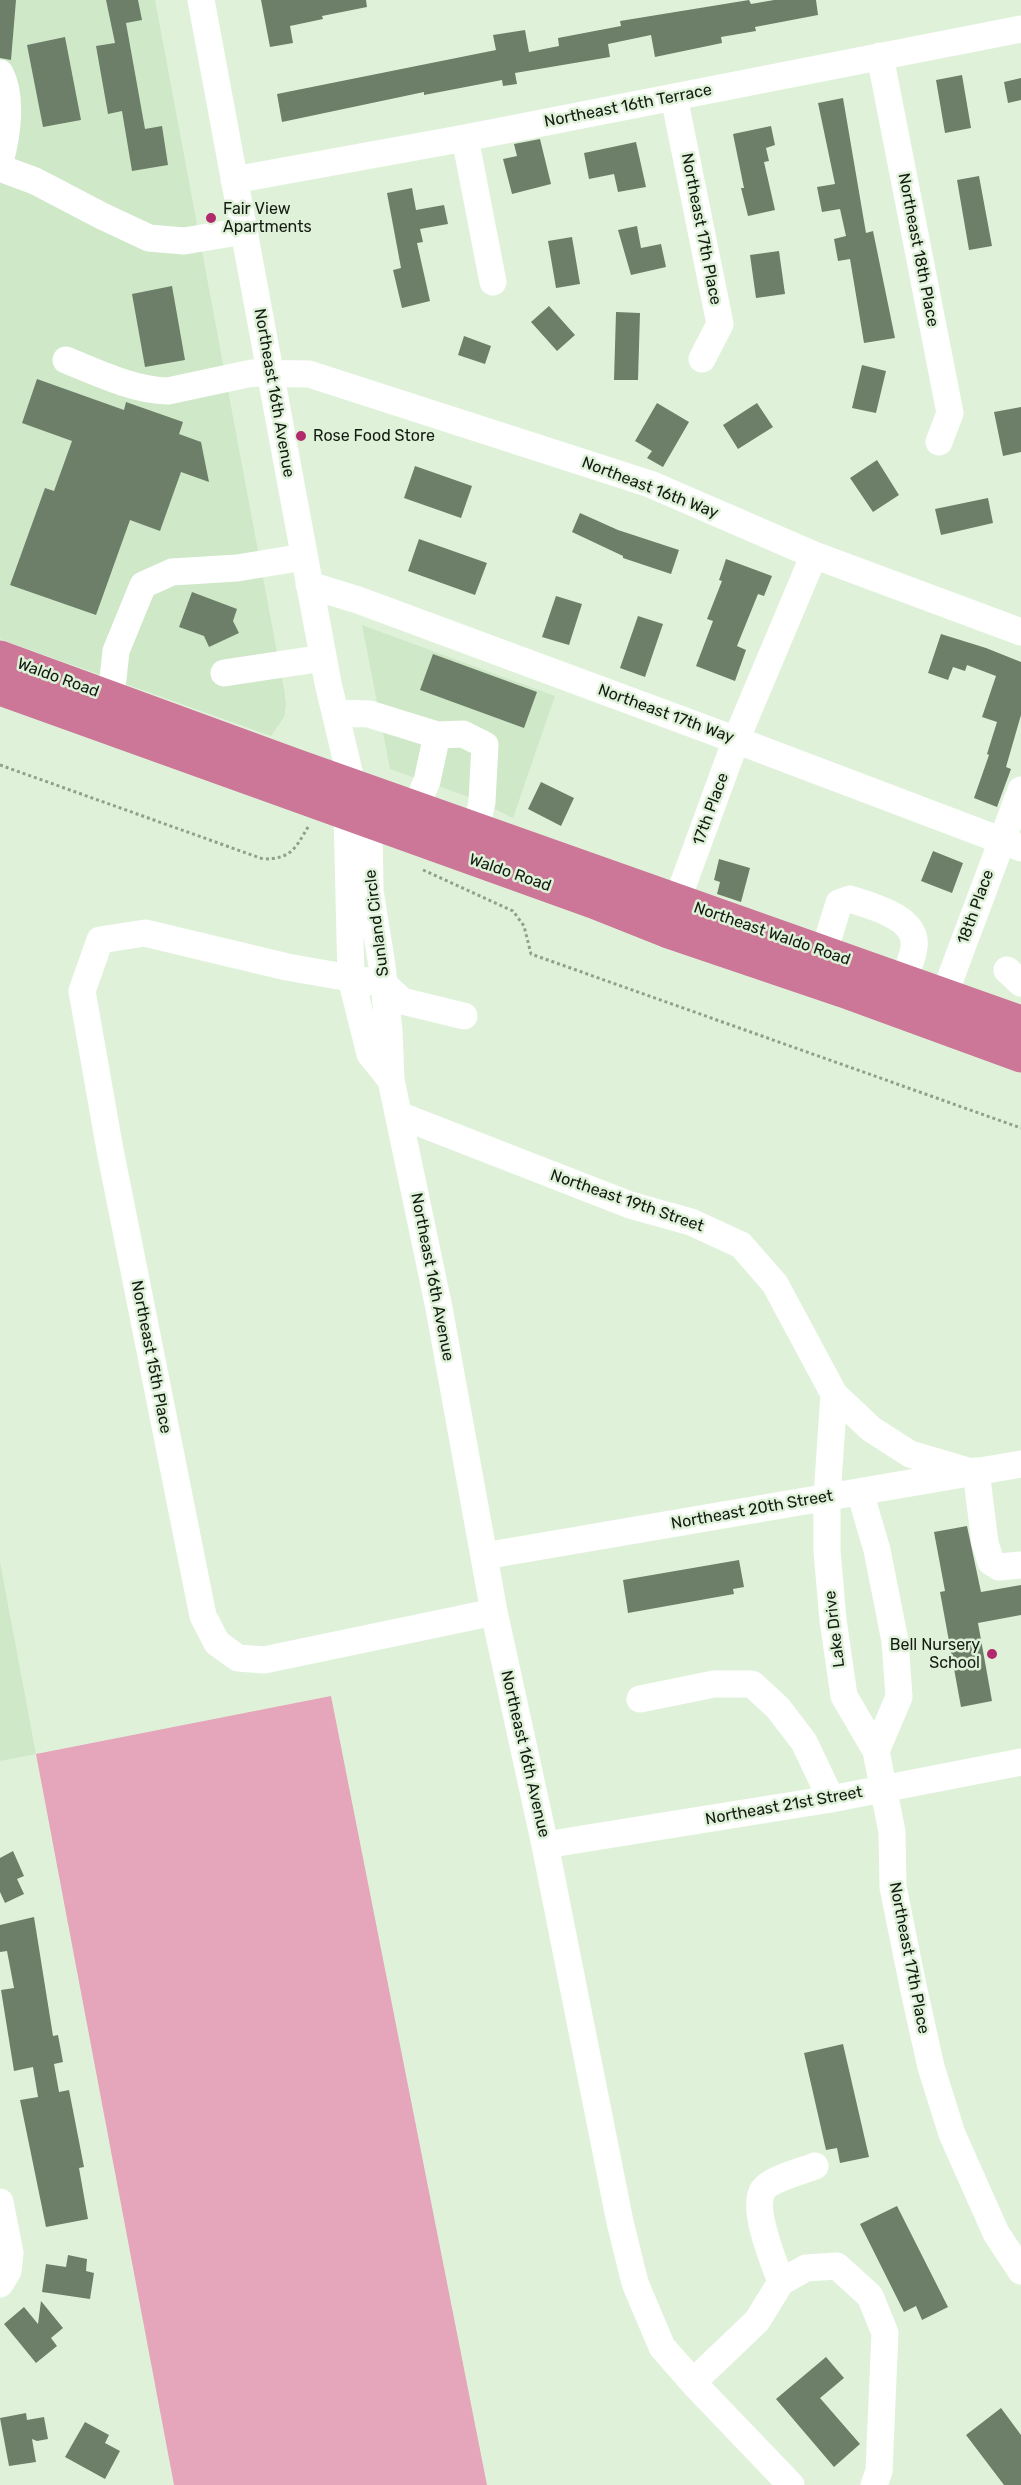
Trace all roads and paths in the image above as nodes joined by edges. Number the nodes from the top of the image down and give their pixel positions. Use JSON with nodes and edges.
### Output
{"nodes":[{"id":1,"x":201,"y":0,"type":"edge"},
{"id":2,"x":1021,"y":28,"type":"edge"},
{"id":3,"x":880,"y":56,"type":"junction"},
{"id":4,"x":0,"y":73,"type":"edge"},
{"id":5,"x":674,"y":97,"type":"junction"},
{"id":6,"x":465,"y":138,"type":"junction"},
{"id":7,"x":0,"y":161,"type":"edge"},
{"id":8,"x":0,"y":168,"type":"edge"},
{"id":9,"x":234,"y":180,"type":"junction"},
{"id":10,"x":244,"y":231,"type":"junction"},
{"id":11,"x":493,"y":282,"type":"dead end"},
{"id":12,"x":702,"y":359,"type":"dead end"},
{"id":13,"x":66,"y":360,"type":"dead end"},
{"id":14,"x":270,"y":372,"type":"junction"},
{"id":15,"x":939,"y":442,"type":"dead end"},
{"id":16,"x":814,"y":555,"type":"junction"},
{"id":17,"x":304,"y":557,"type":"junction"},
{"id":18,"x":309,"y":585,"type":"junction"},
{"id":19,"x":1021,"y":632,"type":"edge"},
{"id":20,"x":0,"y":657,"type":"edge"},
{"id":21,"x":323,"y":658,"type":"junction"},
{"id":22,"x":224,"y":673,"type":"dead end"},
{"id":23,"x":0,"y":689,"type":"edge"},
{"id":24,"x":111,"y":697,"type":"junction"},
{"id":25,"x":335,"y":713,"type":"junction"},
{"id":26,"x":437,"y":735,"type":"junction"},
{"id":27,"x":736,"y":740,"type":"junction"},
{"id":28,"x":0,"y":765,"type":"edge"},
{"id":29,"x":1021,"y":790,"type":"edge"},
{"id":30,"x":415,"y":808,"type":"junction"},
{"id":31,"x":346,"y":810,"type":"junction"},
{"id":32,"x":476,"y":829,"type":"junction"},
{"id":33,"x":524,"y":845,"type":"joint"},
{"id":34,"x":1011,"y":845,"type":"edge"},
{"id":35,"x":420,"y":868,"type":"dead end"},
{"id":36,"x":677,"y":900,"type":"junction"},
{"id":37,"x":666,"y":931,"type":"junction"},
{"id":38,"x":824,"y":952,"type":"junction"},
{"id":39,"x":351,"y":978,"type":"junction"},
{"id":40,"x":904,"y":980,"type":"junction"},
{"id":41,"x":384,"y":984,"type":"junction"},
{"id":42,"x":945,"y":994,"type":"junction"},
{"id":43,"x":464,"y":1016,"type":"dead end"},
{"id":44,"x":1021,"y":1022,"type":"edge"},
{"id":45,"x":933,"y":1025,"type":"junction"},
{"id":46,"x":1021,"y":1056,"type":"edge"},
{"id":47,"x":391,"y":1080,"type":"junction"},
{"id":48,"x":399,"y":1115,"type":"junction"},
{"id":49,"x":1021,"y":1128,"type":"edge"},
{"id":50,"x":834,"y":1394,"type":"junction"},
{"id":51,"x":1021,"y":1464,"type":"edge"},
{"id":52,"x":973,"y":1472,"type":"junction"},
{"id":53,"x":860,"y":1492,"type":"junction"},
{"id":54,"x":827,"y":1497,"type":"junction"},
{"id":55,"x":484,"y":1556,"type":"junction"},
{"id":56,"x":1021,"y":1565,"type":"edge"},
{"id":57,"x":494,"y":1612,"type":"junction"},
{"id":58,"x":640,"y":1699,"type":"dead end"},
{"id":59,"x":876,"y":1751,"type":"junction"},
{"id":60,"x":1021,"y":1762,"type":"edge"},
{"id":61,"x":884,"y":1788,"type":"junction"},
{"id":62,"x":831,"y":1799,"type":"junction"},
{"id":63,"x":545,"y":1845,"type":"junction"},
{"id":64,"x":814,"y":2166,"type":"dead end"},
{"id":65,"x":0,"y":2202,"type":"edge"},
{"id":66,"x":1021,"y":2271,"type":"edge"},
{"id":67,"x":4,"y":2278,"type":"edge"},
{"id":68,"x":780,"y":2282,"type":"junction"},
{"id":69,"x":693,"y":2382,"type":"junction"},
{"id":70,"x":791,"y":2485,"type":"edge"},
{"id":71,"x":874,"y":2485,"type":"edge"}],
"edges":[{"from":1,"to":9,"type":"street","name":"Northeast 16th Avenue"},
{"from":2,"to":3,"type":"street","name":"Northeast 16th Terrace"},
{"from":3,"to":5,"type":"street","name":"Northeast 16th Terrace"},
{"from":3,"to":15,"type":"street","name":"Northeast 18th Place"},
{"from":4,"to":7,"type":"street"},
{"from":5,"to":6,"type":"street","name":"Northeast 16th Terrace"},
{"from":5,"to":12,"type":"street","name":"Northeast 17th Place"},
{"from":6,"to":9,"type":"street","name":"Northeast 16th Terrace"},
{"from":6,"to":11,"type":"street"},
{"from":8,"to":10,"type":"street"},
{"from":9,"to":10,"type":"street","name":"Northeast 16th Avenue"},
{"from":10,"to":14,"type":"street","name":"Northeast 16th Avenue"},
{"from":13,"to":14,"type":"street","name":"Northeast 16th Way"},
{"from":14,"to":16,"type":"street","name":"Northeast 16th Way"},
{"from":14,"to":17,"type":"street","name":"Northeast 16th Avenue"},
{"from":16,"to":19,"type":"street","name":"Northeast 16th Way"},
{"from":16,"to":27,"type":"street","name":"17th Place"},
{"from":17,"to":18,"type":"street","name":"Northeast 16th Avenue"},
{"from":17,"to":24,"type":"street"},
{"from":18,"to":21,"type":"street","name":"Northeast 16th Avenue"},
{"from":18,"to":27,"type":"street","name":"Northeast 17th Way"},
{"from":20,"to":24,"type":"highway","name":"Waldo Road"},
{"from":21,"to":22,"type":"street"},
{"from":21,"to":25,"type":"street","name":"Northeast 16th Avenue"},
{"from":23,"to":31,"type":"highway","name":"Waldo Road"},
{"from":24,"to":31,"type":"highway","name":"Waldo Road"},
{"from":25,"to":26,"type":"street"},
{"from":25,"to":31,"type":"street","name":"Northeast 16th Avenue"},
{"from":26,"to":30,"type":"street"},
{"from":26,"to":32,"type":"street"},
{"from":27,"to":34,"type":"street","name":"Northeast 17th Way"},
{"from":27,"to":36,"type":"street","name":"17th Place"},
{"from":28,"to":31,"type":"path"},
{"from":29,"to":34,"type":"street","name":"18th Place"},
{"from":30,"to":31,"type":"highway","name":"Waldo Road"},
{"from":30,"to":32,"type":"highway","name":"Waldo Road"},
{"from":31,"to":37,"type":"highway","name":"Waldo Road"},
{"from":31,"to":39,"type":"street","name":"Sunland Circle"},
{"from":31,"to":41,"type":"street","name":"Sunland Circle"},
{"from":32,"to":33,"type":"highway","name":"Waldo Road"},
{"from":33,"to":36,"type":"highway","name":"Northeast Waldo Road"},
{"from":34,"to":42,"type":"street","name":"18th Place"},
{"from":35,"to":49,"type":"path"},
{"from":36,"to":37,"type":"street","name":"17th Place"},
{"from":36,"to":38,"type":"highway","name":"Northeast Waldo Road"},
{"from":37,"to":45,"type":"highway","name":"Waldo Road"},
{"from":38,"to":40,"type":"highway","name":"Northeast Waldo Road"},
{"from":38,"to":40,"type":"street"},
{"from":39,"to":41,"type":"street"},
{"from":39,"to":47,"type":"street","name":"Northeast 16th Avenue"},
{"from":39,"to":57,"type":"street","name":"Northeast 15th Place"},
{"from":40,"to":42,"type":"highway","name":"Northeast Waldo Road"},
{"from":41,"to":43,"type":"street"},
{"from":41,"to":47,"type":"street","name":"Sunland Circle"},
{"from":42,"to":44,"type":"highway","name":"Northeast Waldo Road"},
{"from":42,"to":45,"type":"street","name":"18th Place"},
{"from":45,"to":46,"type":"highway","name":"Waldo Road"},
{"from":47,"to":48,"type":"street","name":"Northeast 16th Avenue"},
{"from":48,"to":50,"type":"street","name":"Northeast 19th Street"},
{"from":48,"to":55,"type":"street","name":"Northeast 16th Avenue"},
{"from":50,"to":52,"type":"street","name":"Northeast 19th Street"},
{"from":50,"to":54,"type":"street","name":"Lake Drive"},
{"from":51,"to":52,"type":"street","name":"Northeast 20th Street"},
{"from":52,"to":53,"type":"street","name":"Northeast 20th Street"},
{"from":52,"to":56,"type":"street"},
{"from":53,"to":54,"type":"street","name":"Northeast 20th Street"},
{"from":53,"to":59,"type":"street"},
{"from":54,"to":55,"type":"street","name":"Northeast 20th Street"},
{"from":54,"to":59,"type":"street","name":"Lake Drive"},
{"from":55,"to":57,"type":"street","name":"Northeast 16th Avenue"},
{"from":57,"to":63,"type":"street","name":"Northeast 16th Avenue"},
{"from":58,"to":62,"type":"street"},
{"from":59,"to":61,"type":"street","name":"Northeast 17th Place"},
{"from":60,"to":61,"type":"street","name":"Northeast 21st Street"},
{"from":61,"to":62,"type":"street","name":"Northeast 21st Street"},
{"from":61,"to":66,"type":"street","name":"Northeast 17th Place"},
{"from":62,"to":63,"type":"street","name":"Northeast 21st Street"},
{"from":63,"to":69,"type":"street","name":"Northeast 16th Avenue"},
{"from":64,"to":68,"type":"street"},
{"from":65,"to":67,"type":"street"},
{"from":68,"to":69,"type":"street"},
{"from":68,"to":71,"type":"street"},
{"from":69,"to":70,"type":"street","name":"Northeast 16th Avenue"}]}
